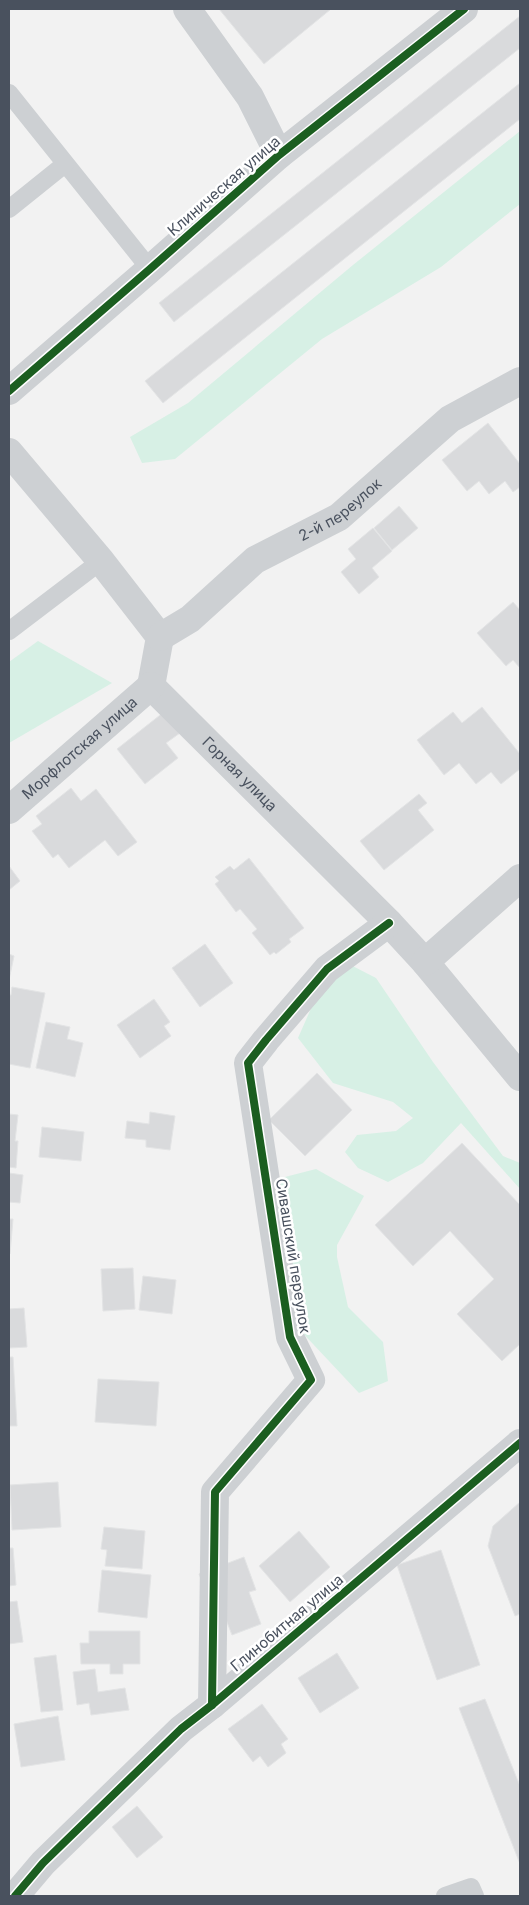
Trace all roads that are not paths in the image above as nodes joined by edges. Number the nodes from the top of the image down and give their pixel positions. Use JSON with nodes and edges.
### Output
{"nodes":[{"id":1,"x":187,"y":9,"type":"edge"},
{"id":2,"x":464,"y":9,"type":"edge"},
{"id":3,"x":9,"y":93,"type":"edge"},
{"id":4,"x":278,"y":155,"type":"junction"},
{"id":5,"x":65,"y":164,"type":"junction"},
{"id":6,"x":9,"y":209,"type":"edge"},
{"id":7,"x":150,"y":269,"type":"junction"},
{"id":8,"x":520,"y":381,"type":"edge"},
{"id":9,"x":9,"y":391,"type":"edge"},
{"id":10,"x":9,"y":452,"type":"edge"},
{"id":11,"x":101,"y":561,"type":"junction"},
{"id":12,"x":9,"y":631,"type":"edge"},
{"id":13,"x":160,"y":636,"type":"junction"},
{"id":14,"x":151,"y":686,"type":"junction"},
{"id":15,"x":9,"y":810,"type":"edge"},
{"id":16,"x":520,"y":878,"type":"edge"},
{"id":17,"x":389,"y":923,"type":"junction"},
{"id":18,"x":425,"y":962,"type":"junction"},
{"id":19,"x":520,"y":1077,"type":"edge"},
{"id":20,"x":520,"y":1443,"type":"edge"},
{"id":21,"x":212,"y":1705,"type":"junction"},
{"id":22,"x":15,"y":1896,"type":"edge"},
{"id":23,"x":444,"y":1896,"type":"edge"},
{"id":24,"x":475,"y":1896,"type":"edge"}],
"edges":[{"from":1,"to":4,"type":"street"},
{"from":2,"to":4,"type":"street","name":"Клиническая улица"},
{"from":3,"to":5,"type":"lane"},
{"from":4,"to":7,"type":"street","name":"Клиническая улица"},
{"from":5,"to":6,"type":"lane"},
{"from":5,"to":7,"type":"lane"},
{"from":7,"to":9,"type":"street","name":"Клиническая улица"},
{"from":8,"to":13,"type":"street","name":"2-й переулок"},
{"from":10,"to":11,"type":"street"},
{"from":11,"to":12,"type":"lane"},
{"from":11,"to":13,"type":"street"},
{"from":13,"to":14,"type":"street"},
{"from":14,"to":15,"type":"street","name":"Морфлотская улица"},
{"from":14,"to":17,"type":"street","name":"Горная улица"},
{"from":16,"to":18,"type":"street"},
{"from":17,"to":18,"type":"street","name":"Горная улица"},
{"from":17,"to":21,"type":"street","name":"Сивашский переулок"},
{"from":18,"to":19,"type":"street","name":"Горная улица"},
{"from":20,"to":21,"type":"street","name":"Глинобитная улица"},
{"from":21,"to":22,"type":"street","name":"Глинобитная улица"},
{"from":23,"to":24,"type":"lane"}]}
